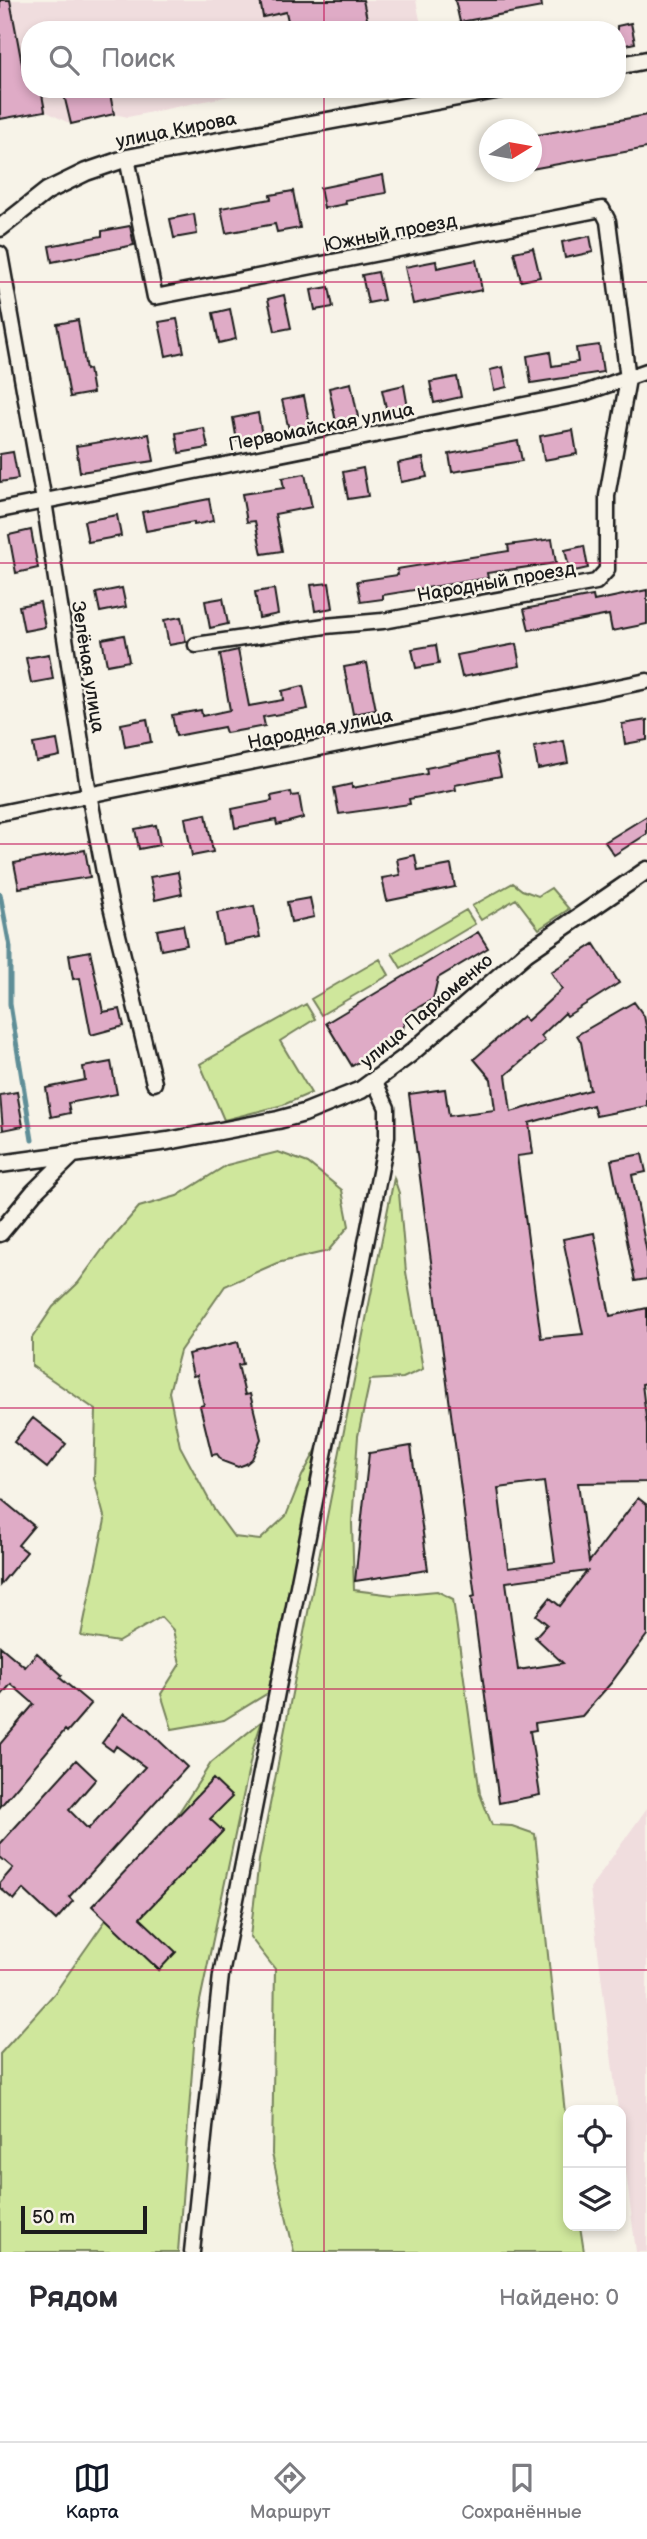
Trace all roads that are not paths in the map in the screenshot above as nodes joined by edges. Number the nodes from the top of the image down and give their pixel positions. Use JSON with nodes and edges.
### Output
{"nodes":[{"id":1,"x":647,"y":60,"type":"edge"},
{"id":2,"x":626,"y":64,"type":"edge"},
{"id":3,"x":452,"y":98,"type":"edge"},
{"id":4,"x":127,"y":158,"type":"junction"},
{"id":5,"x":0,"y":228,"type":"edge"},
{"id":6,"x":0,"y":254,"type":"edge"},
{"id":7,"x":647,"y":371,"type":"edge"},
{"id":8,"x":628,"y":379,"type":"junction"},
{"id":9,"x":44,"y":501,"type":"junction"},
{"id":10,"x":0,"y":510,"type":"edge"},
{"id":11,"x":196,"y":645,"type":"dead end"},
{"id":12,"x":647,"y":681,"type":"edge"},
{"id":13,"x":89,"y":794,"type":"junction"},
{"id":14,"x":0,"y":814,"type":"edge"},
{"id":15,"x":647,"y":870,"type":"edge"},
{"id":16,"x":375,"y":1082,"type":"junction"},
{"id":17,"x":153,"y":1083,"type":"dead end"},
{"id":18,"x":74,"y":1153,"type":"junction"},
{"id":19,"x":0,"y":1164,"type":"edge"},
{"id":20,"x":0,"y":1233,"type":"edge"},
{"id":21,"x":192,"y":2252,"type":"edge"}],
"edges":[{"from":1,"to":2,"type":"street"},
{"from":3,"to":4,"type":"street","name":"улица Кирова"},
{"from":4,"to":5,"type":"street","name":"улица Кирова"},
{"from":4,"to":8,"type":"street","name":"Южный проезд"},
{"from":6,"to":9,"type":"street","name":"Зелёная улица"},
{"from":7,"to":8,"type":"street","name":"Первомайская улица"},
{"from":8,"to":9,"type":"street","name":"Первомайская улица"},
{"from":8,"to":11,"type":"street","name":"Народный проезд"},
{"from":9,"to":10,"type":"street","name":"Первомайская улица"},
{"from":9,"to":13,"type":"street","name":"Зелёная улица"},
{"from":12,"to":13,"type":"street","name":"Народная улица"},
{"from":13,"to":14,"type":"street","name":"Народная улица"},
{"from":13,"to":17,"type":"street","name":"Зелёная улица"},
{"from":15,"to":16,"type":"street","name":"улица Пархоменко"},
{"from":16,"to":18,"type":"street","name":"улица Пархоменко"},
{"from":16,"to":21,"type":"street"},
{"from":18,"to":19,"type":"street","name":"улица Пархоменко"},
{"from":18,"to":20,"type":"street"}]}
